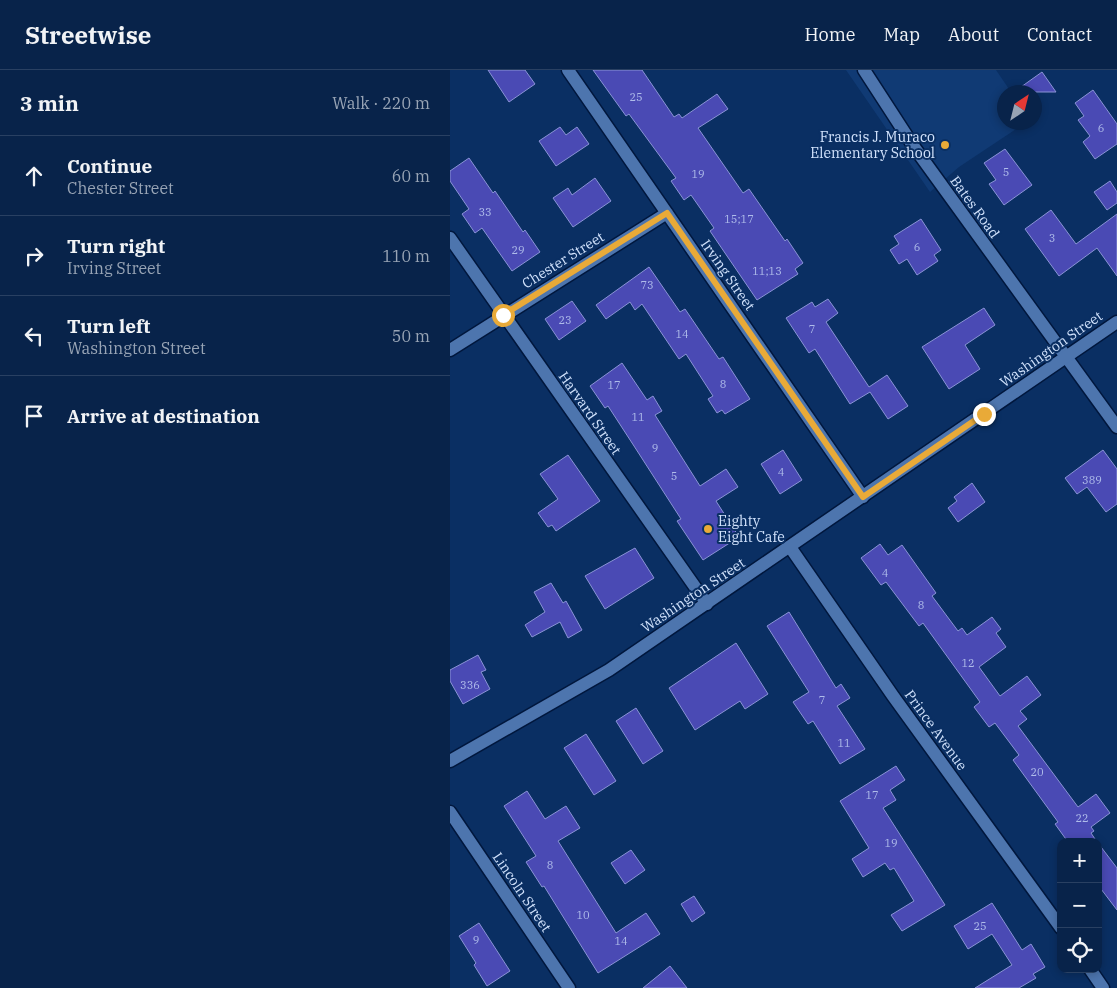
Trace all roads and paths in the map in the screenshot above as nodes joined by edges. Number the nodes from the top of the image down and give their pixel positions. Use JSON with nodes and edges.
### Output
{"nodes":[{"id":1,"x":568,"y":70,"type":"edge"},
{"id":2,"x":864,"y":70,"type":"edge"},
{"id":3,"x":667,"y":213,"type":"junction"},
{"id":4,"x":450,"y":238,"type":"edge"},
{"id":5,"x":503,"y":315,"type":"junction"},
{"id":6,"x":1117,"y":322,"type":"edge"},
{"id":7,"x":450,"y":350,"type":"edge"},
{"id":8,"x":1066,"y":358,"type":"junction"},
{"id":9,"x":1117,"y":427,"type":"edge"},
{"id":10,"x":863,"y":497,"type":"junction"},
{"id":11,"x":790,"y":547,"type":"junction"},
{"id":12,"x":707,"y":604,"type":"junction"},
{"id":13,"x":450,"y":761,"type":"edge"},
{"id":14,"x":450,"y":812,"type":"edge"},
{"id":15,"x":1057,"y":922,"type":"edge"},
{"id":16,"x":1093,"y":973,"type":"edge"},
{"id":17,"x":569,"y":988,"type":"edge"},
{"id":18,"x":1103,"y":988,"type":"edge"}],
"edges":[{"from":1,"to":3,"type":"street","name":"Irving Street"},
{"from":2,"to":8,"type":"street","name":"Bates Road"},
{"from":3,"to":5,"type":"street","name":"Chester Street"},
{"from":3,"to":10,"type":"street","name":"Irving Street"},
{"from":4,"to":5,"type":"street","name":"Harvard Street"},
{"from":5,"to":7,"type":"street","name":"Chester Street"},
{"from":5,"to":12,"type":"street","name":"Harvard Street"},
{"from":6,"to":8,"type":"street","name":"Washington Street"},
{"from":8,"to":9,"type":"street","name":"Bates Road"},
{"from":8,"to":10,"type":"street","name":"Washington Street"},
{"from":10,"to":11,"type":"street","name":"Washington Street"},
{"from":11,"to":12,"type":"street","name":"Washington Street"},
{"from":11,"to":15,"type":"street","name":"Prince Avenue"},
{"from":12,"to":13,"type":"street","name":"Washington Street"},
{"from":14,"to":17,"type":"street","name":"Lincoln Street"},
{"from":16,"to":18,"type":"street"}]}
